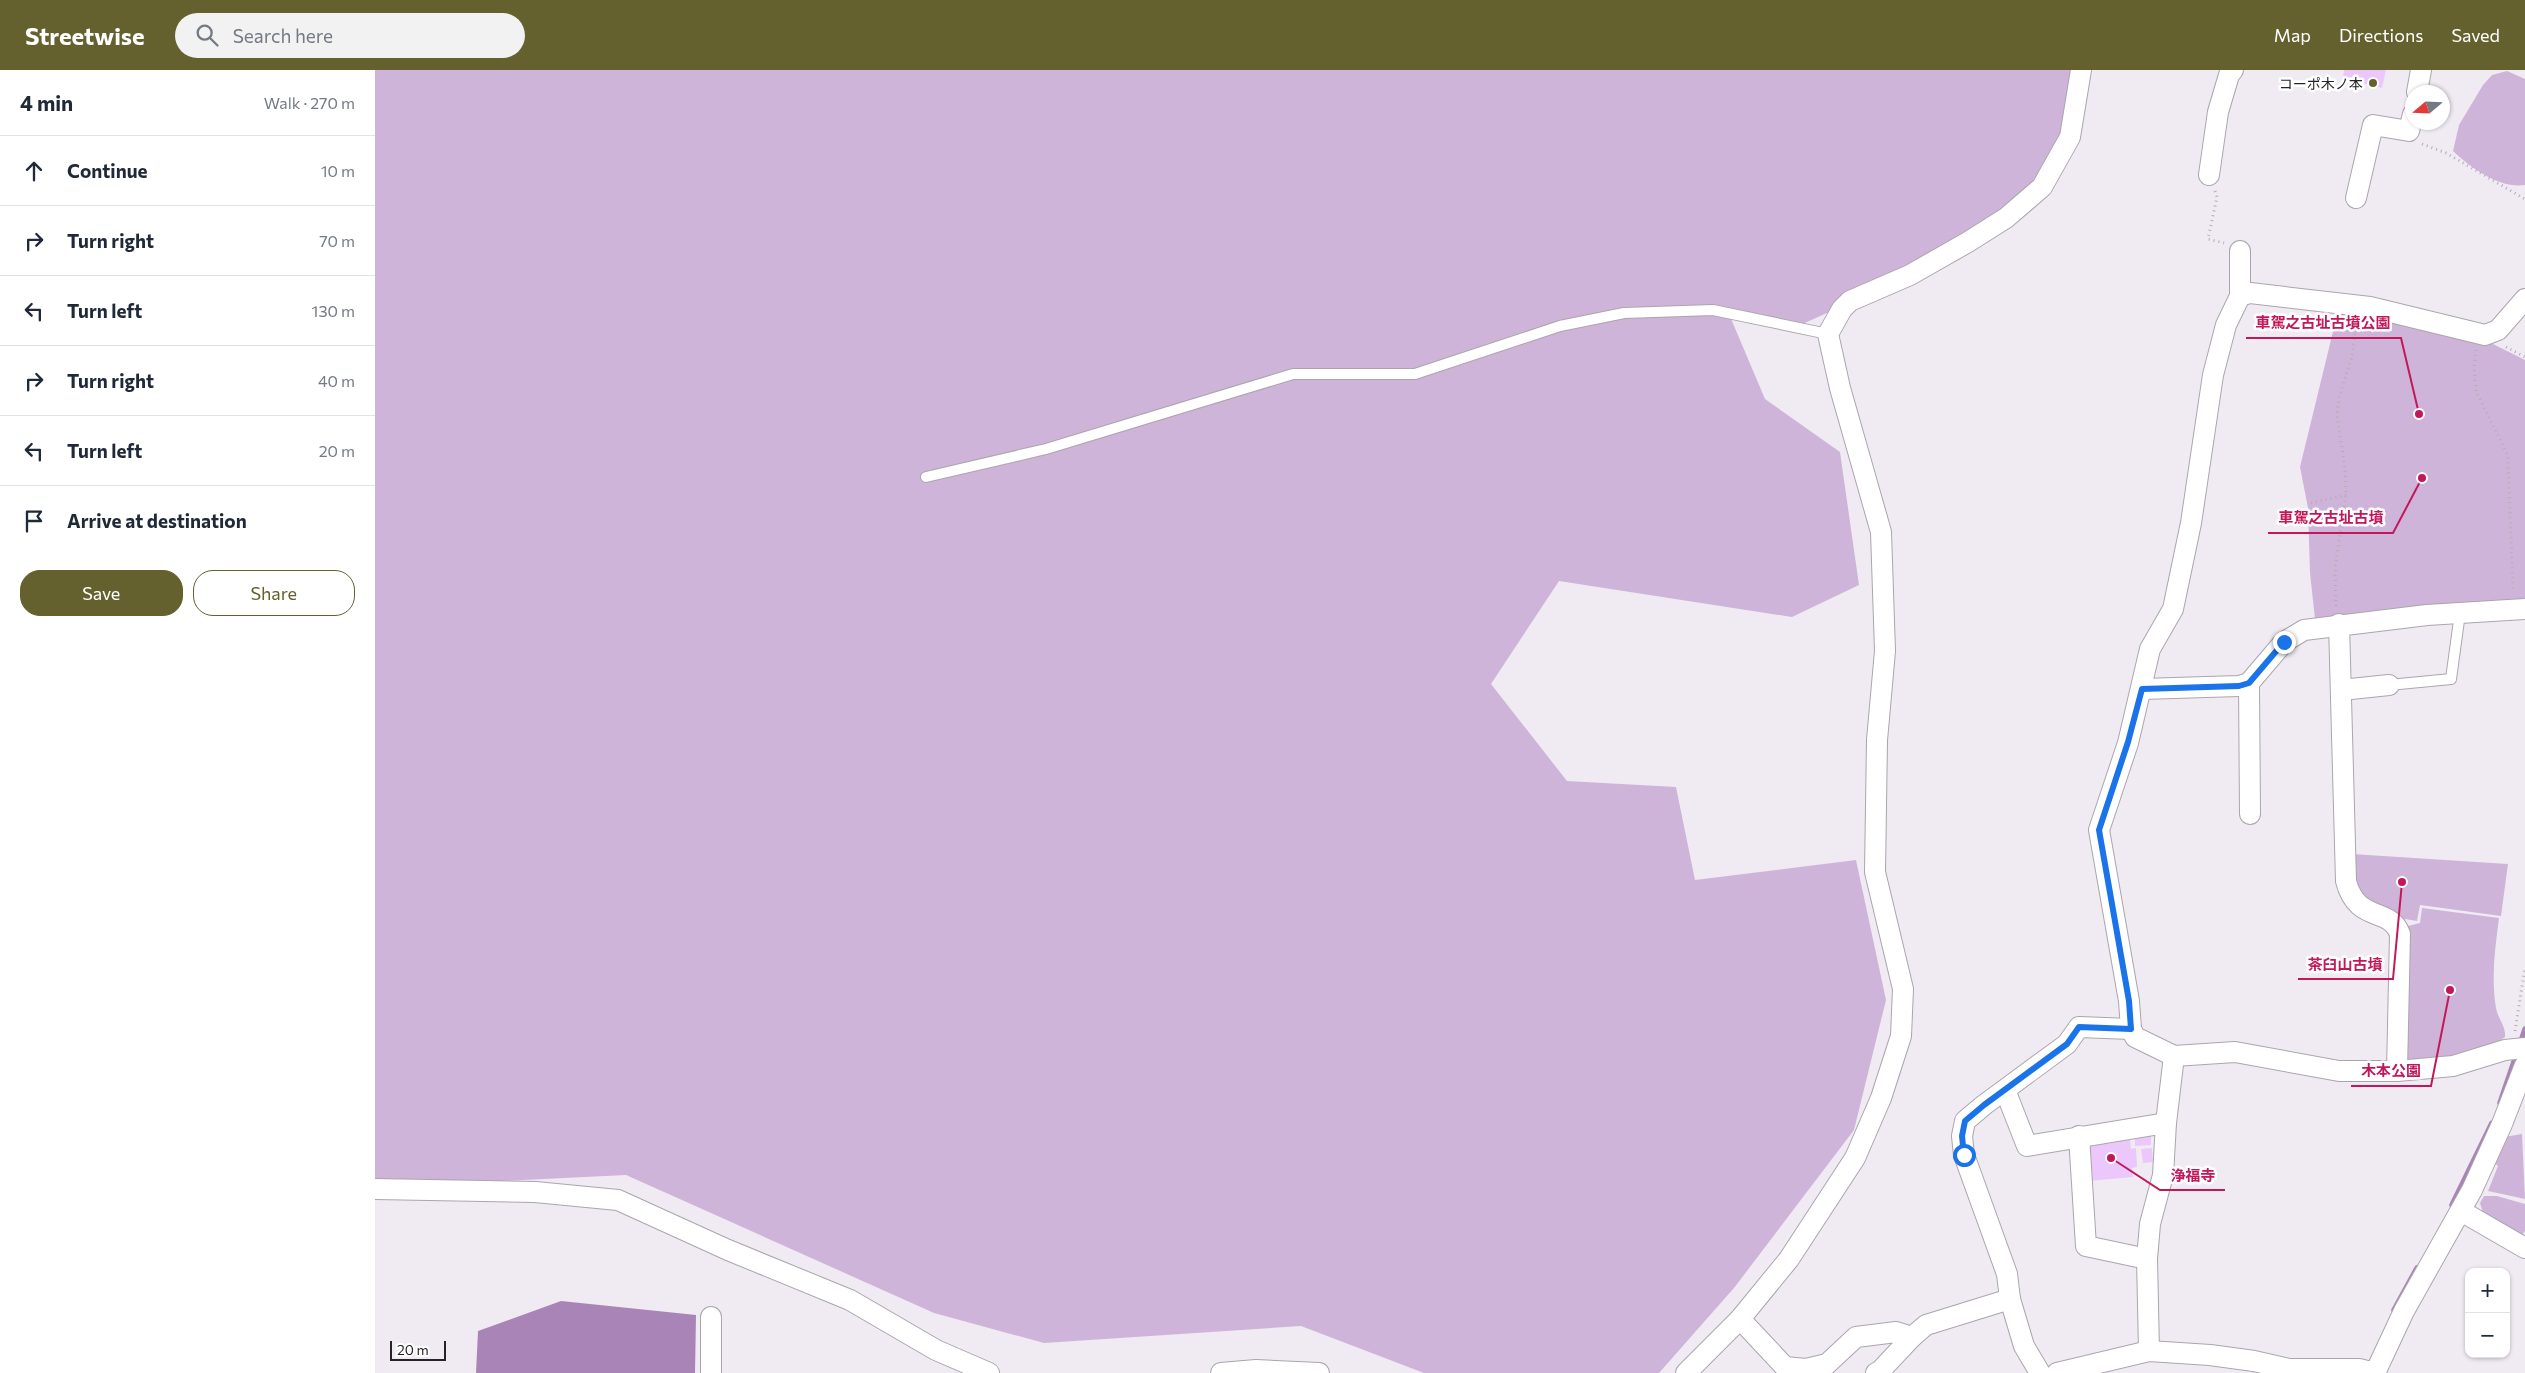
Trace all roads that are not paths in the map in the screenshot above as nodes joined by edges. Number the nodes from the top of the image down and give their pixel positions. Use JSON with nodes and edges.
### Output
{"nodes":[{"id":1,"x":2081,"y":70,"type":"edge"},
{"id":2,"x":2233,"y":70,"type":"edge"},
{"id":3,"x":2421,"y":70,"type":"edge"},
{"id":4,"x":2418,"y":85,"type":"edge"},
{"id":5,"x":2405,"y":122,"type":"edge"},
{"id":6,"x":2209,"y":176,"type":"road end"},
{"id":7,"x":2356,"y":198,"type":"dead end"},
{"id":8,"x":2240,"y":251,"type":"road end"},
{"id":9,"x":2240,"y":296,"type":"junction"},
{"id":10,"x":2525,"y":299,"type":"edge"},
{"id":11,"x":1829,"y":334,"type":"junction"},
{"id":12,"x":926,"y":477,"type":"dead end"},
{"id":13,"x":2519,"y":609,"type":"edge"},
{"id":14,"x":2460,"y":612,"type":"junction"},
{"id":15,"x":2339,"y":624,"type":"junction"},
{"id":16,"x":2249,"y":683,"type":"junction"},
{"id":17,"x":2389,"y":685,"type":"joint"},
{"id":18,"x":2142,"y":689,"type":"junction"},
{"id":19,"x":2341,"y":690,"type":"junction"},
{"id":20,"x":2250,"y":814,"type":"dead end"},
{"id":21,"x":2131,"y":1029,"type":"junction"},
{"id":22,"x":2514,"y":1049,"type":"edge"},
{"id":23,"x":2174,"y":1056,"type":"junction"},
{"id":24,"x":2525,"y":1065,"type":"edge"},
{"id":25,"x":2397,"y":1072,"type":"junction"},
{"id":26,"x":2005,"y":1090,"type":"junction"},
{"id":27,"x":2166,"y":1123,"type":"junction"},
{"id":28,"x":2079,"y":1136,"type":"junction"},
{"id":29,"x":375,"y":1189,"type":"edge"},
{"id":30,"x":2461,"y":1211,"type":"junction"},
{"id":31,"x":2525,"y":1248,"type":"edge"},
{"id":32,"x":2147,"y":1259,"type":"junction"},
{"id":33,"x":2010,"y":1300,"type":"junction"},
{"id":34,"x":711,"y":1317,"type":"dead end"},
{"id":35,"x":1740,"y":1319,"type":"junction"},
{"id":36,"x":1912,"y":1337,"type":"junction"},
{"id":37,"x":2149,"y":1351,"type":"junction"},
{"id":38,"x":2307,"y":1372,"type":"edge"},
{"id":39,"x":2370,"y":1372,"type":"edge"},
{"id":40,"x":711,"y":1373,"type":"edge"},
{"id":41,"x":989,"y":1373,"type":"edge"},
{"id":42,"x":1221,"y":1373,"type":"edge"},
{"id":43,"x":1319,"y":1373,"type":"edge"},
{"id":44,"x":1686,"y":1373,"type":"edge"},
{"id":45,"x":1876,"y":1373,"type":"edge"},
{"id":46,"x":2040,"y":1373,"type":"edge"},
{"id":47,"x":2057,"y":1373,"type":"edge"}],
"edges":[{"from":1,"to":11,"type":"street"},
{"from":2,"to":6,"type":"street"},
{"from":3,"to":4,"type":"street"},
{"from":5,"to":7,"type":"street"},
{"from":8,"to":9,"type":"street"},
{"from":9,"to":10,"type":"street"},
{"from":9,"to":18,"type":"street"},
{"from":11,"to":12,"type":"lane"},
{"from":11,"to":35,"type":"street"},
{"from":13,"to":14,"type":"street"},
{"from":14,"to":15,"type":"street"},
{"from":14,"to":17,"type":"lane"},
{"from":15,"to":16,"type":"street"},
{"from":15,"to":19,"type":"street"},
{"from":16,"to":18,"type":"street"},
{"from":16,"to":20,"type":"street"},
{"from":17,"to":19,"type":"street"},
{"from":18,"to":21,"type":"street"},
{"from":19,"to":25,"type":"street"},
{"from":21,"to":23,"type":"street"},
{"from":21,"to":26,"type":"street"},
{"from":22,"to":25,"type":"street"},
{"from":23,"to":25,"type":"street"},
{"from":23,"to":27,"type":"street"},
{"from":24,"to":30,"type":"street"},
{"from":26,"to":28,"type":"street"},
{"from":26,"to":33,"type":"street"},
{"from":27,"to":28,"type":"street"},
{"from":27,"to":32,"type":"street"},
{"from":28,"to":32,"type":"street"},
{"from":29,"to":41,"type":"street"},
{"from":30,"to":31,"type":"street"},
{"from":30,"to":39,"type":"street"},
{"from":32,"to":37,"type":"street"},
{"from":33,"to":36,"type":"street"},
{"from":33,"to":46,"type":"street"},
{"from":34,"to":40,"type":"street"},
{"from":35,"to":36,"type":"street"},
{"from":35,"to":44,"type":"street"},
{"from":36,"to":45,"type":"street"},
{"from":37,"to":38,"type":"street"},
{"from":37,"to":47,"type":"street"},
{"from":38,"to":39,"type":"street"},
{"from":42,"to":43,"type":"street"}]}
